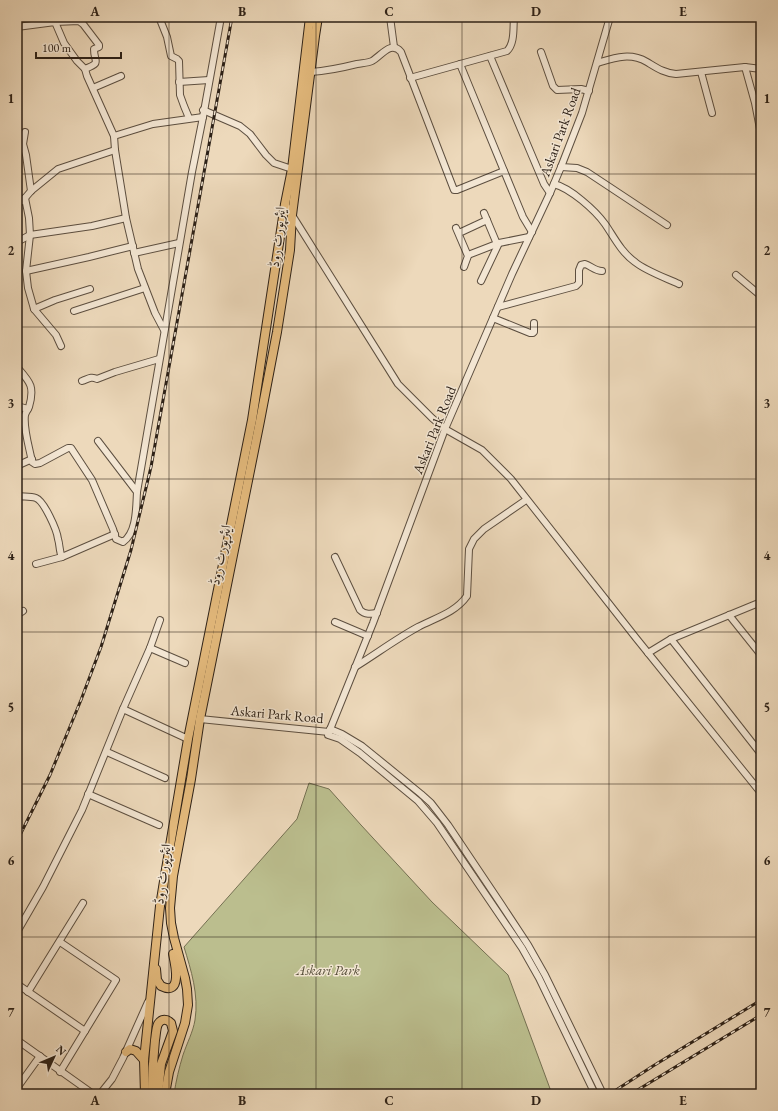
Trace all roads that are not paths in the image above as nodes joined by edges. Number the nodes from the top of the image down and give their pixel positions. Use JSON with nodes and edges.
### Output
{"nodes":[{"id":1,"x":159,"y":17,"type":"edge"},
{"id":2,"x":221,"y":17,"type":"edge"},
{"id":3,"x":310,"y":17,"type":"edge"},
{"id":4,"x":318,"y":17,"type":"edge"},
{"id":5,"x":390,"y":17,"type":"edge"},
{"id":6,"x":514,"y":17,"type":"edge"},
{"id":7,"x":610,"y":17,"type":"edge"},
{"id":8,"x":77,"y":19,"type":"edge"},
{"id":9,"x":55,"y":22,"type":"junction"},
{"id":10,"x":17,"y":26,"type":"edge"},
{"id":11,"x":394,"y":47,"type":"junction"},
{"id":12,"x":541,"y":52,"type":"dead end"},
{"id":13,"x":490,"y":56,"type":"junction"},
{"id":14,"x":597,"y":63,"type":"junction"},
{"id":15,"x":460,"y":64,"type":"junction"},
{"id":16,"x":745,"y":67,"type":"junction"},
{"id":17,"x":85,"y":69,"type":"junction"},
{"id":18,"x":761,"y":69,"type":"edge"},
{"id":19,"x":311,"y":72,"type":"junction"},
{"id":20,"x":701,"y":72,"type":"junction"},
{"id":21,"x":121,"y":76,"type":"dead end"},
{"id":22,"x":410,"y":78,"type":"junction"},
{"id":23,"x":209,"y":80,"type":"junction"},
{"id":24,"x":179,"y":82,"type":"junction"},
{"id":25,"x":93,"y":88,"type":"junction"},
{"id":26,"x":589,"y":91,"type":"junction"},
{"id":27,"x":712,"y":112,"type":"dead end"},
{"id":28,"x":203,"y":114,"type":"junction"},
{"id":29,"x":189,"y":118,"type":"junction"},
{"id":30,"x":25,"y":132,"type":"dead end"},
{"id":31,"x":761,"y":134,"type":"edge"},
{"id":32,"x":114,"y":136,"type":"junction"},
{"id":33,"x":115,"y":150,"type":"junction"},
{"id":34,"x":561,"y":167,"type":"junction"},
{"id":35,"x":292,"y":169,"type":"junction"},
{"id":36,"x":504,"y":171,"type":"junction"},
{"id":37,"x":554,"y":184,"type":"junction"},
{"id":38,"x":31,"y":190,"type":"junction"},
{"id":39,"x":550,"y":192,"type":"junction"},
{"id":40,"x":25,"y":198,"type":"junction"},
{"id":41,"x":285,"y":204,"type":"junction"},
{"id":42,"x":17,"y":205,"type":"edge"},
{"id":43,"x":292,"y":215,"type":"junction"},
{"id":44,"x":126,"y":218,"type":"junction"},
{"id":45,"x":667,"y":225,"type":"dead end"},
{"id":46,"x":530,"y":234,"type":"junction"},
{"id":47,"x":30,"y":235,"type":"junction"},
{"id":48,"x":17,"y":242,"type":"edge"},
{"id":49,"x":498,"y":243,"type":"junction"},
{"id":50,"x":179,"y":244,"type":"junction"},
{"id":51,"x":133,"y":246,"type":"junction"},
{"id":52,"x":134,"y":253,"type":"junction"},
{"id":53,"x":468,"y":255,"type":"junction"},
{"id":54,"x":464,"y":267,"type":"dead end"},
{"id":55,"x":26,"y":271,"type":"junction"},
{"id":56,"x":602,"y":271,"type":"dead end"},
{"id":57,"x":736,"y":275,"type":"dead end"},
{"id":58,"x":481,"y":281,"type":"dead end"},
{"id":59,"x":679,"y":284,"type":"dead end"},
{"id":60,"x":145,"y":288,"type":"junction"},
{"id":61,"x":90,"y":289,"type":"dead end"},
{"id":62,"x":761,"y":296,"type":"edge"},
{"id":63,"x":498,"y":307,"type":"junction"},
{"id":64,"x":34,"y":309,"type":"junction"},
{"id":65,"x":74,"y":311,"type":"dead end"},
{"id":66,"x":493,"y":318,"type":"junction"},
{"id":67,"x":534,"y":324,"type":"dead end"},
{"id":68,"x":164,"y":330,"type":"junction"},
{"id":69,"x":61,"y":346,"type":"dead end"},
{"id":70,"x":159,"y":359,"type":"junction"},
{"id":71,"x":17,"y":367,"type":"edge"},
{"id":72,"x":82,"y":381,"type":"dead end"},
{"id":73,"x":17,"y":406,"type":"edge"},
{"id":74,"x":28,"y":409,"type":"junction"},
{"id":75,"x":445,"y":429,"type":"junction"},
{"id":76,"x":98,"y":441,"type":"dead end"},
{"id":77,"x":32,"y":459,"type":"junction"},
{"id":78,"x":17,"y":465,"type":"edge"},
{"id":79,"x":137,"y":492,"type":"junction"},
{"id":80,"x":17,"y":496,"type":"edge"},
{"id":81,"x":526,"y":500,"type":"junction"},
{"id":82,"x":115,"y":534,"type":"junction"},
{"id":83,"x":62,"y":557,"type":"junction"},
{"id":84,"x":335,"y":557,"type":"dead end"},
{"id":85,"x":36,"y":564,"type":"dead end"},
{"id":86,"x":761,"y":602,"type":"edge"},
{"id":87,"x":23,"y":611,"type":"dead end"},
{"id":88,"x":377,"y":613,"type":"junction"},
{"id":89,"x":17,"y":615,"type":"edge"},
{"id":90,"x":729,"y":615,"type":"junction"},
{"id":91,"x":160,"y":620,"type":"dead end"},
{"id":92,"x":335,"y":622,"type":"dead end"},
{"id":93,"x":368,"y":636,"type":"junction"},
{"id":94,"x":671,"y":639,"type":"junction"},
{"id":95,"x":150,"y":648,"type":"junction"},
{"id":96,"x":648,"y":653,"type":"junction"},
{"id":97,"x":761,"y":655,"type":"edge"},
{"id":98,"x":185,"y":663,"type":"dead end"},
{"id":99,"x":355,"y":667,"type":"junction"},
{"id":100,"x":123,"y":709,"type":"junction"},
{"id":101,"x":200,"y":719,"type":"junction"},
{"id":102,"x":329,"y":732,"type":"junction"},
{"id":103,"x":188,"y":739,"type":"junction"},
{"id":104,"x":759,"y":746,"type":"edge"},
{"id":105,"x":106,"y":752,"type":"junction"},
{"id":106,"x":761,"y":754,"type":"edge"},
{"id":107,"x":165,"y":778,"type":"dead end"},
{"id":108,"x":761,"y":793,"type":"edge"},
{"id":109,"x":88,"y":794,"type":"junction"},
{"id":110,"x":158,"y":825,"type":"dead end"},
{"id":111,"x":84,"y":903,"type":"dead end"},
{"id":112,"x":172,"y":928,"type":"junction"},
{"id":113,"x":17,"y":932,"type":"edge"},
{"id":114,"x":60,"y":942,"type":"junction"},
{"id":115,"x":155,"y":952,"type":"junction"},
{"id":116,"x":17,"y":984,"type":"edge"},
{"id":117,"x":28,"y":992,"type":"junction"},
{"id":118,"x":150,"y":999,"type":"junction"},
{"id":119,"x":85,"y":1031,"type":"junction"},
{"id":120,"x":17,"y":1040,"type":"edge"},
{"id":121,"x":126,"y":1052,"type":"junction"},
{"id":122,"x":40,"y":1056,"type":"junction"},
{"id":123,"x":144,"y":1060,"type":"junction"},
{"id":124,"x":60,"y":1072,"type":"junction"},
{"id":125,"x":17,"y":1088,"type":"edge"},
{"id":126,"x":93,"y":1094,"type":"edge"},
{"id":127,"x":100,"y":1094,"type":"edge"},
{"id":128,"x":145,"y":1094,"type":"edge"},
{"id":129,"x":152,"y":1094,"type":"edge"},
{"id":130,"x":158,"y":1094,"type":"edge"},
{"id":131,"x":165,"y":1094,"type":"edge"},
{"id":132,"x":595,"y":1094,"type":"edge"},
{"id":133,"x":603,"y":1094,"type":"edge"}],
"edges":[{"from":1,"to":24,"type":"street"},
{"from":2,"to":23,"type":"street"},
{"from":3,"to":35,"type":"main road","name":"ایئرپورٹ روڈ"},
{"from":4,"to":19,"type":"main road","name":"ایئرپورٹ روڈ"},
{"from":5,"to":11,"type":"street"},
{"from":6,"to":13,"type":"street"},
{"from":7,"to":14,"type":"street","name":"Askari Park Road"},
{"from":8,"to":9,"type":"street"},
{"from":8,"to":17,"type":"street"},
{"from":9,"to":10,"type":"street"},
{"from":9,"to":17,"type":"street"},
{"from":11,"to":19,"type":"street"},
{"from":11,"to":22,"type":"street"},
{"from":12,"to":26,"type":"street"},
{"from":13,"to":15,"type":"street"},
{"from":13,"to":39,"type":"street"},
{"from":14,"to":20,"type":"street"},
{"from":14,"to":26,"type":"street","name":"Askari Park Road"},
{"from":15,"to":22,"type":"street"},
{"from":15,"to":36,"type":"street"},
{"from":16,"to":18,"type":"street"},
{"from":16,"to":20,"type":"street"},
{"from":16,"to":31,"type":"street"},
{"from":17,"to":25,"type":"street"},
{"from":19,"to":43,"type":"main road","name":"ایئرپورٹ روڈ"},
{"from":20,"to":27,"type":"street"},
{"from":21,"to":25,"type":"street"},
{"from":22,"to":36,"type":"street"},
{"from":23,"to":24,"type":"street"},
{"from":23,"to":28,"type":"street"},
{"from":24,"to":29,"type":"street"},
{"from":25,"to":32,"type":"street"},
{"from":26,"to":34,"type":"street","name":"Askari Park Road"},
{"from":28,"to":29,"type":"street"},
{"from":28,"to":35,"type":"street"},
{"from":28,"to":50,"type":"street"},
{"from":29,"to":32,"type":"street"},
{"from":30,"to":38,"type":"street"},
{"from":32,"to":33,"type":"street"},
{"from":33,"to":38,"type":"street"},
{"from":33,"to":44,"type":"street"},
{"from":34,"to":37,"type":"street","name":"Askari Park Road"},
{"from":34,"to":45,"type":"street"},
{"from":35,"to":41,"type":"main road","name":"ایئرپورٹ روڈ"},
{"from":36,"to":46,"type":"street"},
{"from":37,"to":39,"type":"street","name":"Askari Park Road"},
{"from":37,"to":59,"type":"street"},
{"from":38,"to":40,"type":"street"},
{"from":39,"to":46,"type":"street","name":"Askari Park Road"},
{"from":40,"to":42,"type":"street"},
{"from":40,"to":47,"type":"street"},
{"from":41,"to":43,"type":"street"},
{"from":41,"to":103,"type":"main road","name":"ایئرپورٹ روڈ"},
{"from":43,"to":75,"type":"street"},
{"from":43,"to":101,"type":"main road","name":"ایئرپورٹ روڈ"},
{"from":44,"to":47,"type":"street"},
{"from":44,"to":51,"type":"street"},
{"from":46,"to":49,"type":"street"},
{"from":46,"to":63,"type":"street","name":"Askari Park Road"},
{"from":47,"to":48,"type":"street"},
{"from":47,"to":55,"type":"street"},
{"from":49,"to":53,"type":"street"},
{"from":49,"to":53,"type":"street"},
{"from":49,"to":58,"type":"street"},
{"from":50,"to":52,"type":"street"},
{"from":50,"to":68,"type":"street"},
{"from":51,"to":52,"type":"street"},
{"from":51,"to":55,"type":"street"},
{"from":52,"to":60,"type":"street"},
{"from":53,"to":54,"type":"street"},
{"from":55,"to":64,"type":"street"},
{"from":56,"to":63,"type":"street"},
{"from":57,"to":62,"type":"street"},
{"from":60,"to":65,"type":"street"},
{"from":60,"to":68,"type":"street"},
{"from":61,"to":64,"type":"street"},
{"from":63,"to":66,"type":"street","name":"Askari Park Road"},
{"from":64,"to":69,"type":"street"},
{"from":66,"to":67,"type":"street"},
{"from":66,"to":75,"type":"street","name":"Askari Park Road"},
{"from":68,"to":70,"type":"street"},
{"from":70,"to":72,"type":"street"},
{"from":70,"to":79,"type":"street"},
{"from":71,"to":74,"type":"street"},
{"from":73,"to":74,"type":"street"},
{"from":74,"to":77,"type":"street"},
{"from":75,"to":81,"type":"street"},
{"from":75,"to":88,"type":"street","name":"Askari Park Road"},
{"from":76,"to":79,"type":"street"},
{"from":77,"to":78,"type":"street"},
{"from":77,"to":82,"type":"street"},
{"from":79,"to":82,"type":"street"},
{"from":80,"to":83,"type":"street"},
{"from":81,"to":96,"type":"street"},
{"from":81,"to":99,"type":"street"},
{"from":82,"to":83,"type":"street"},
{"from":83,"to":85,"type":"street"},
{"from":84,"to":88,"type":"street"},
{"from":86,"to":90,"type":"street"},
{"from":87,"to":89,"type":"street"},
{"from":88,"to":93,"type":"street","name":"Askari Park Road"},
{"from":90,"to":94,"type":"street"},
{"from":90,"to":97,"type":"street"},
{"from":91,"to":95,"type":"street"},
{"from":92,"to":93,"type":"street"},
{"from":93,"to":99,"type":"street","name":"Askari Park Road"},
{"from":94,"to":96,"type":"street"},
{"from":94,"to":104,"type":"street"},
{"from":95,"to":98,"type":"street"},
{"from":95,"to":100,"type":"street"},
{"from":96,"to":108,"type":"street"},
{"from":99,"to":102,"type":"street","name":"Askari Park Road"},
{"from":100,"to":103,"type":"street"},
{"from":100,"to":105,"type":"street"},
{"from":101,"to":102,"type":"street","name":"Askari Park Road"},
{"from":101,"to":112,"type":"main road","name":"ایئرپورٹ روڈ"},
{"from":102,"to":132,"type":"street"},
{"from":102,"to":133,"type":"street"},
{"from":103,"to":115,"type":"main road","name":"ایئرپورٹ روڈ"},
{"from":104,"to":106,"type":"street"},
{"from":105,"to":107,"type":"street"},
{"from":105,"to":109,"type":"street"},
{"from":109,"to":110,"type":"street"},
{"from":109,"to":113,"type":"street"},
{"from":111,"to":114,"type":"street"},
{"from":112,"to":115,"type":"main road"},
{"from":112,"to":131,"type":"main road","name":"ایئرپورٹ روڈ"},
{"from":114,"to":117,"type":"street"},
{"from":114,"to":119,"type":"street"},
{"from":115,"to":118,"type":"main road","name":"ایئرپورٹ روڈ"},
{"from":116,"to":117,"type":"street"},
{"from":117,"to":119,"type":"street"},
{"from":118,"to":121,"type":"street"},
{"from":118,"to":123,"type":"main road","name":"ایئرپورٹ روڈ"},
{"from":119,"to":124,"type":"street"},
{"from":120,"to":122,"type":"street"},
{"from":121,"to":123,"type":"main road"},
{"from":121,"to":127,"type":"street"},
{"from":122,"to":124,"type":"street"},
{"from":122,"to":125,"type":"street"},
{"from":123,"to":128,"type":"main road","name":"ایئرپورٹ روڈ"},
{"from":124,"to":126,"type":"street"},
{"from":129,"to":130,"type":"main road"}]}
